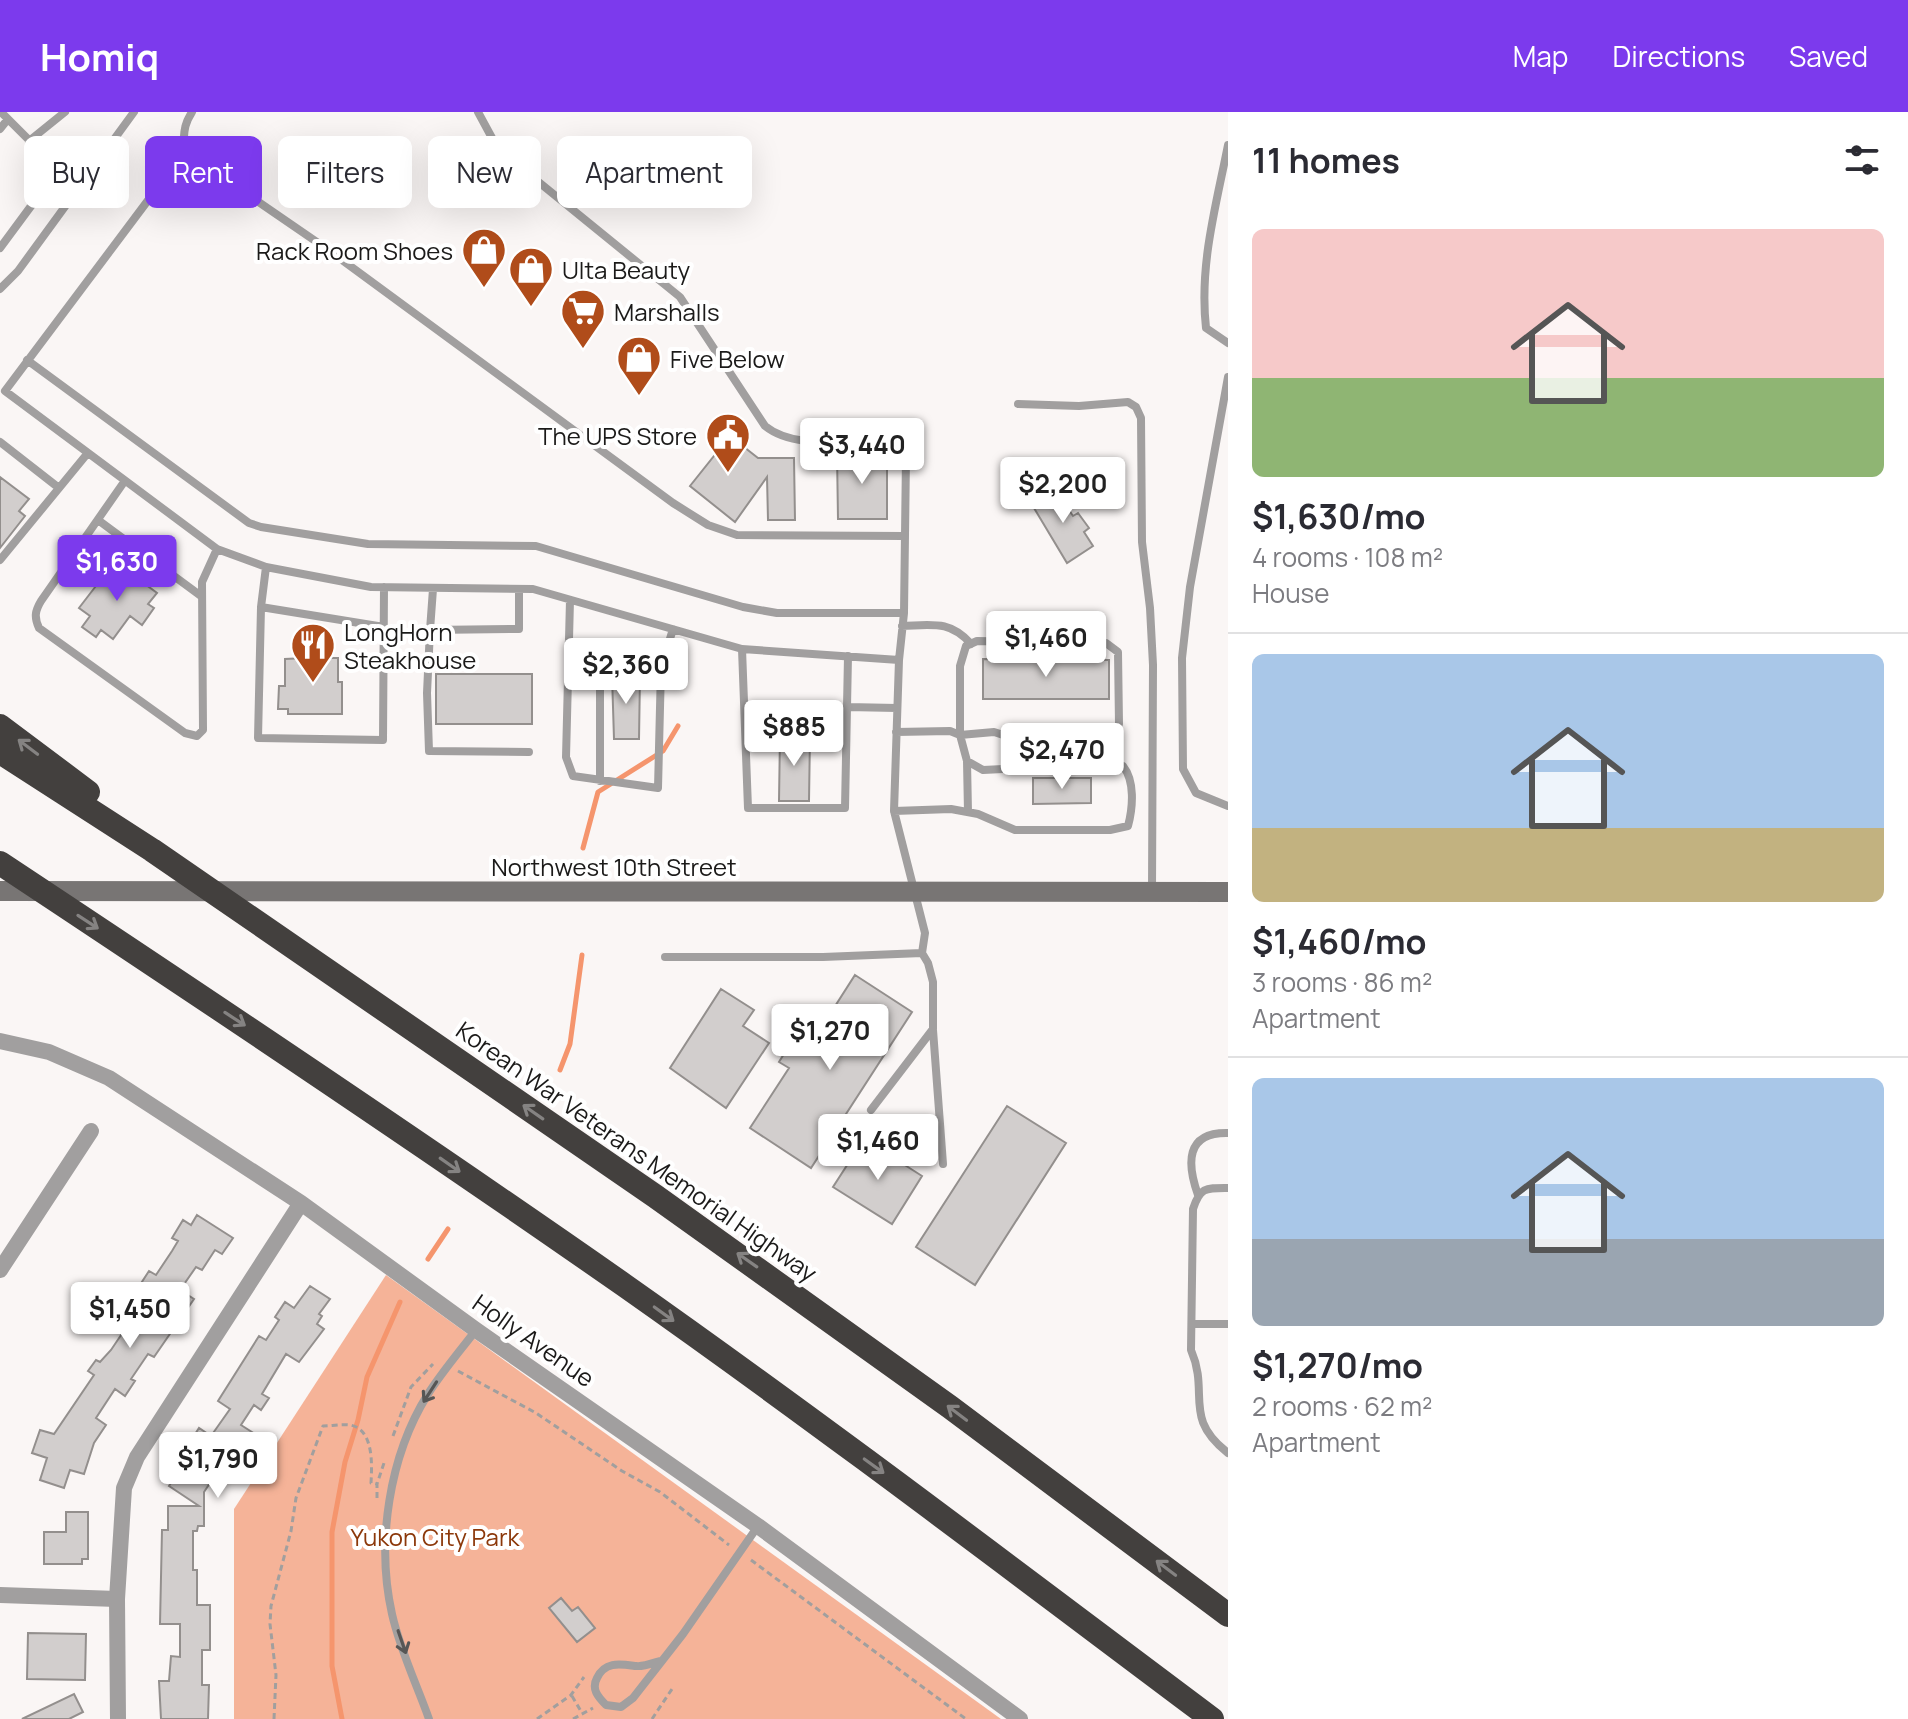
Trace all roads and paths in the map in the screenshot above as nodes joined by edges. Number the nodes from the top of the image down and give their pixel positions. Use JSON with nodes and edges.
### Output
{"nodes":[{"id":1,"x":65,"y":112,"type":"edge"},
{"id":2,"x":133,"y":112,"type":"edge"},
{"id":3,"x":192,"y":112,"type":"edge"},
{"id":4,"x":478,"y":112,"type":"edge"},
{"id":5,"x":4,"y":115,"type":"edge"},
{"id":6,"x":0,"y":129,"type":"edge"},
{"id":7,"x":24,"y":136,"type":"edge"},
{"id":8,"x":35,"y":136,"type":"edge"},
{"id":9,"x":182,"y":136,"type":"edge"},
{"id":10,"x":1228,"y":145,"type":"edge"},
{"id":11,"x":145,"y":204,"type":"edge"},
{"id":12,"x":262,"y":204,"type":"edge"},
{"id":13,"x":30,"y":208,"type":"edge"},
{"id":14,"x":0,"y":248,"type":"edge"},
{"id":15,"x":0,"y":289,"type":"edge"},
{"id":16,"x":1228,"y":343,"type":"edge"},
{"id":17,"x":27,"y":360,"type":"junction"},
{"id":18,"x":1228,"y":377,"type":"edge"},
{"id":19,"x":3,"y":389,"type":"edge"},
{"id":20,"x":1018,"y":404,"type":"dead end"},
{"id":21,"x":0,"y":442,"type":"edge"},
{"id":22,"x":87,"y":454,"type":"junction"},
{"id":23,"x":124,"y":482,"type":"junction"},
{"id":24,"x":59,"y":488,"type":"junction"},
{"id":25,"x":98,"y":520,"type":"junction"},
{"id":26,"x":904,"y":536,"type":"junction"},
{"id":27,"x":217,"y":549,"type":"junction"},
{"id":28,"x":0,"y":560,"type":"edge"},
{"id":29,"x":266,"y":567,"type":"junction"},
{"id":30,"x":384,"y":587,"type":"junction"},
{"id":31,"x":433,"y":589,"type":"junction"},
{"id":32,"x":519,"y":589,"type":"junction"},
{"id":33,"x":201,"y":596,"type":"junction"},
{"id":34,"x":570,"y":600,"type":"junction"},
{"id":35,"x":261,"y":607,"type":"junction"},
{"id":36,"x":904,"y":613,"type":"junction"},
{"id":37,"x":902,"y":626,"type":"junction"},
{"id":38,"x":384,"y":627,"type":"junction"},
{"id":39,"x":673,"y":629,"type":"junction"},
{"id":40,"x":430,"y":630,"type":"junction"},
{"id":41,"x":569,"y":641,"type":"junction"},
{"id":42,"x":971,"y":644,"type":"junction"},
{"id":43,"x":742,"y":649,"type":"junction"},
{"id":44,"x":848,"y":656,"type":"junction"},
{"id":45,"x":899,"y":660,"type":"junction"},
{"id":46,"x":847,"y":707,"type":"junction"},
{"id":47,"x":897,"y":708,"type":"junction"},
{"id":48,"x":0,"y":726,"type":"edge"},
{"id":49,"x":896,"y":732,"type":"junction"},
{"id":50,"x":960,"y":735,"type":"junction"},
{"id":51,"x":0,"y":752,"type":"edge"},
{"id":52,"x":529,"y":752,"type":"dead end"},
{"id":53,"x":967,"y":761,"type":"junction"},
{"id":54,"x":600,"y":781,"type":"junction"},
{"id":55,"x":1228,"y":806,"type":"edge"},
{"id":56,"x":894,"y":811,"type":"junction"},
{"id":57,"x":968,"y":812,"type":"junction"},
{"id":58,"x":152,"y":850,"type":"junction"},
{"id":59,"x":0,"y":863,"type":"edge"},
{"id":60,"x":0,"y":891,"type":"edge"},
{"id":61,"x":1153,"y":892,"type":"junction"},
{"id":62,"x":1228,"y":892,"type":"edge"},
{"id":63,"x":914,"y":893,"type":"junction"},
{"id":64,"x":922,"y":953,"type":"junction"},
{"id":65,"x":665,"y":957,"type":"dead end"},
{"id":66,"x":933,"y":1029,"type":"junction"},
{"id":67,"x":0,"y":1041,"type":"edge"},
{"id":68,"x":871,"y":1110,"type":"dead end"},
{"id":69,"x":91,"y":1131,"type":"dead end"},
{"id":70,"x":1228,"y":1133,"type":"edge"},
{"id":71,"x":943,"y":1164,"type":"dead end"},
{"id":72,"x":1228,"y":1188,"type":"edge"},
{"id":73,"x":1198,"y":1195,"type":"junction"},
{"id":74,"x":301,"y":1203,"type":"junction"},
{"id":75,"x":0,"y":1270,"type":"edge"},
{"id":76,"x":1192,"y":1324,"type":"junction"},
{"id":77,"x":1228,"y":1324,"type":"edge"},
{"id":78,"x":476,"y":1330,"type":"junction"},
{"id":79,"x":458,"y":1371,"type":"dead end"},
{"id":80,"x":1228,"y":1453,"type":"edge"},
{"id":81,"x":377,"y":1484,"type":"dead end"},
{"id":82,"x":758,"y":1526,"type":"junction"},
{"id":83,"x":732,"y":1548,"type":"dead end"},
{"id":84,"x":748,"y":1558,"type":"dead end"},
{"id":85,"x":0,"y":1595,"type":"edge"},
{"id":86,"x":117,"y":1599,"type":"junction"},
{"id":87,"x":1228,"y":1615,"type":"edge"},
{"id":88,"x":660,"y":1661,"type":"junction"},
{"id":89,"x":585,"y":1675,"type":"dead end"},
{"id":90,"x":672,"y":1689,"type":"dead end"},
{"id":91,"x":571,"y":1695,"type":"junction"},
{"id":92,"x":582,"y":1713,"type":"dead end"},
{"id":93,"x":118,"y":1719,"type":"edge"},
{"id":94,"x":274,"y":1719,"type":"edge"},
{"id":95,"x":429,"y":1719,"type":"edge"},
{"id":96,"x":537,"y":1719,"type":"edge"},
{"id":97,"x":652,"y":1719,"type":"edge"},
{"id":98,"x":966,"y":1719,"type":"edge"},
{"id":99,"x":1020,"y":1719,"type":"edge"},
{"id":100,"x":1212,"y":1719,"type":"edge"}],
"edges":[{"from":1,"to":8,"type":"lane"},
{"from":2,"to":15,"type":"lane"},
{"from":3,"to":9,"type":"lane"},
{"from":4,"to":26,"type":"lane"},
{"from":5,"to":6,"type":"lane"},
{"from":5,"to":7,"type":"lane"},
{"from":10,"to":16,"type":"lane"},
{"from":11,"to":17,"type":"lane"},
{"from":12,"to":26,"type":"lane"},
{"from":13,"to":14,"type":"lane"},
{"from":17,"to":19,"type":"lane"},
{"from":17,"to":36,"type":"lane"},
{"from":18,"to":55,"type":"lane"},
{"from":19,"to":22,"type":"lane"},
{"from":20,"to":61,"type":"lane"},
{"from":21,"to":24,"type":"lane"},
{"from":22,"to":23,"type":"lane"},
{"from":22,"to":24,"type":"lane"},
{"from":23,"to":25,"type":"lane"},
{"from":23,"to":27,"type":"lane"},
{"from":24,"to":28,"type":"lane"},
{"from":25,"to":33,"type":"lane"},
{"from":25,"to":33,"type":"lane"},
{"from":26,"to":36,"type":"lane"},
{"from":27,"to":29,"type":"lane"},
{"from":27,"to":33,"type":"lane"},
{"from":29,"to":30,"type":"lane"},
{"from":29,"to":35,"type":"lane"},
{"from":30,"to":31,"type":"lane"},
{"from":30,"to":38,"type":"lane"},
{"from":31,"to":32,"type":"lane"},
{"from":31,"to":40,"type":"lane"},
{"from":32,"to":34,"type":"lane"},
{"from":32,"to":40,"type":"lane"},
{"from":34,"to":39,"type":"lane"},
{"from":34,"to":41,"type":"lane"},
{"from":35,"to":38,"type":"lane"},
{"from":35,"to":38,"type":"lane"},
{"from":36,"to":37,"type":"lane"},
{"from":37,"to":42,"type":"lane"},
{"from":37,"to":45,"type":"lane"},
{"from":39,"to":43,"type":"lane"},
{"from":39,"to":54,"type":"lane"},
{"from":40,"to":52,"type":"lane"},
{"from":41,"to":54,"type":"lane"},
{"from":41,"to":54,"type":"lane"},
{"from":42,"to":50,"type":"lane"},
{"from":42,"to":50,"type":"lane"},
{"from":43,"to":44,"type":"lane"},
{"from":43,"to":46,"type":"lane"},
{"from":44,"to":45,"type":"lane"},
{"from":44,"to":46,"type":"lane"},
{"from":45,"to":47,"type":"lane"},
{"from":46,"to":47,"type":"lane"},
{"from":47,"to":49,"type":"lane"},
{"from":58,"to":48,"type":"highway","one_way":true},
{"from":49,"to":50,"type":"lane"},
{"from":49,"to":56,"type":"lane"},
{"from":50,"to":53,"type":"lane"},
{"from":51,"to":58,"type":"highway","name":"Korean War Veterans Memorial Highway"},
{"from":53,"to":57,"type":"lane"},
{"from":53,"to":57,"type":"lane"},
{"from":56,"to":57,"type":"lane"},
{"from":56,"to":63,"type":"lane"},
{"from":87,"to":58,"type":"highway","name":"Korean War Veterans Memorial Highway","one_way":true},
{"from":59,"to":100,"type":"highway","one_way":true},
{"from":60,"to":63,"type":"main road","name":"Northwest 10th Street"},
{"from":61,"to":62,"type":"main road","name":"Northwest 10th Street"},
{"from":61,"to":63,"type":"main road","name":"Northwest 10th Street"},
{"from":63,"to":64,"type":"lane"},
{"from":64,"to":65,"type":"lane"},
{"from":64,"to":66,"type":"lane"},
{"from":66,"to":68,"type":"lane"},
{"from":66,"to":71,"type":"lane"},
{"from":67,"to":74,"type":"street","name":"Holly Avenue"},
{"from":69,"to":75,"type":"street"},
{"from":70,"to":73,"type":"lane"},
{"from":72,"to":73,"type":"lane"},
{"from":73,"to":76,"type":"lane"},
{"from":74,"to":78,"type":"street","name":"Holly Avenue"},
{"from":74,"to":86,"type":"street"},
{"from":76,"to":77,"type":"lane"},
{"from":76,"to":80,"type":"lane"},
{"from":78,"to":82,"type":"street","name":"Holly Avenue"},
{"from":78,"to":95,"type":"lane","one_way":true},
{"from":79,"to":83,"type":"path"},
{"from":81,"to":94,"type":"path"},
{"from":82,"to":88,"type":"lane"},
{"from":82,"to":99,"type":"street","name":"Holly Avenue"},
{"from":84,"to":98,"type":"path"},
{"from":85,"to":86,"type":"street"},
{"from":86,"to":93,"type":"street"},
{"from":88,"to":88,"type":"lane"},
{"from":89,"to":91,"type":"path"},
{"from":90,"to":97,"type":"path"},
{"from":91,"to":92,"type":"path"},
{"from":91,"to":96,"type":"path"}]}
